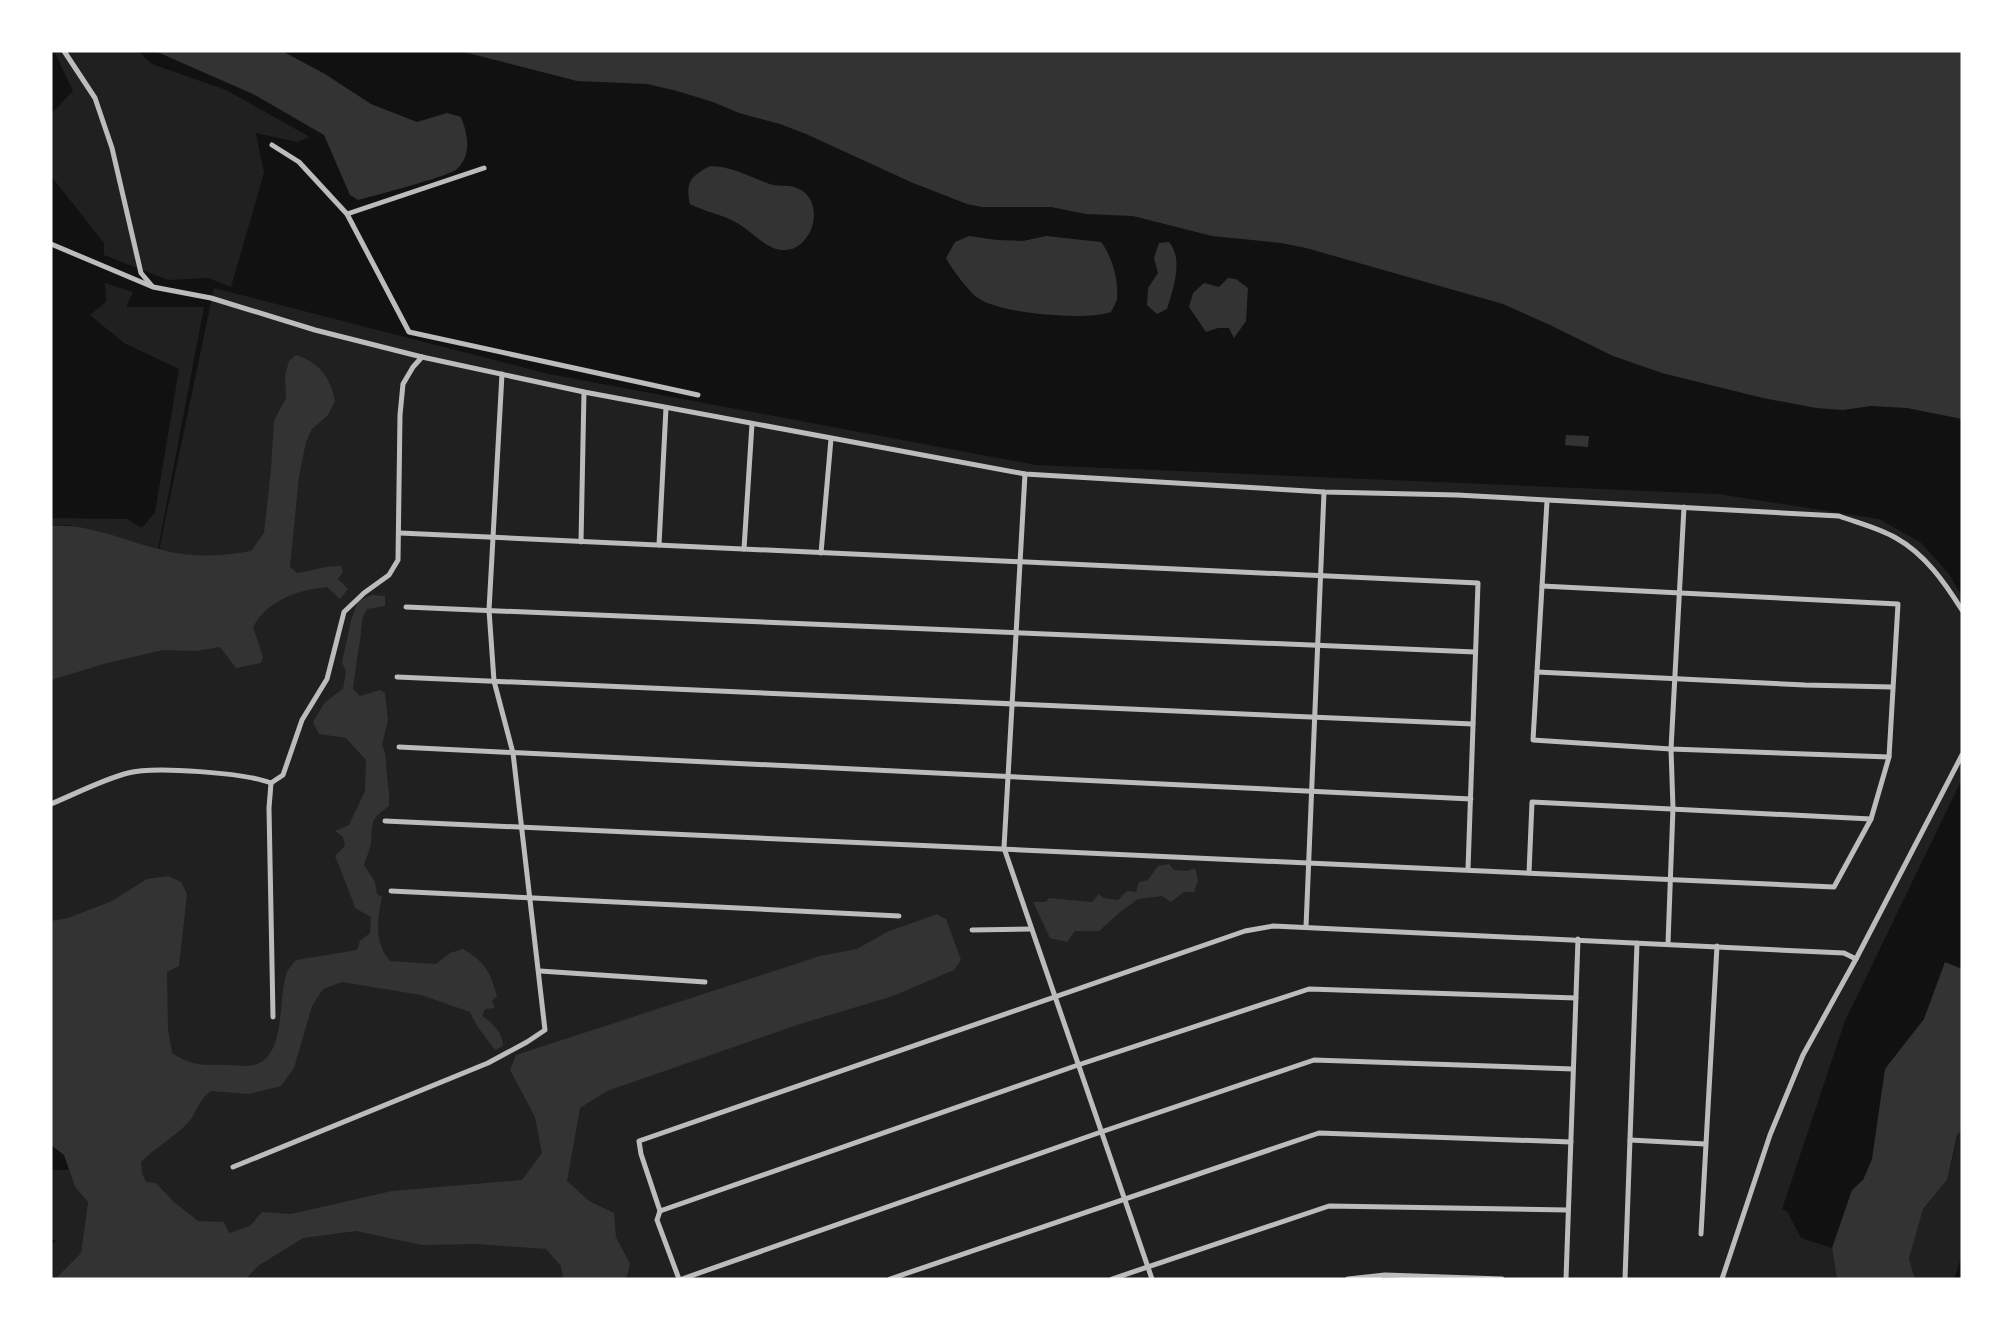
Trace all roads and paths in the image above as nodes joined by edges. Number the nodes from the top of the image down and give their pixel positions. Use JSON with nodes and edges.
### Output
{"nodes":[{"id":1,"x":64,"y":51,"type":"edge"},
{"id":2,"x":272,"y":145,"type":"dead end"},
{"id":3,"x":484,"y":168,"type":"dead end"},
{"id":4,"x":346,"y":214,"type":"junction"},
{"id":5,"x":51,"y":244,"type":"edge"},
{"id":6,"x":153,"y":287,"type":"junction"},
{"id":7,"x":422,"y":357,"type":"junction"},
{"id":8,"x":502,"y":374,"type":"junction"},
{"id":9,"x":584,"y":392,"type":"junction"},
{"id":10,"x":698,"y":395,"type":"dead end"},
{"id":11,"x":666,"y":408,"type":"junction"},
{"id":12,"x":752,"y":424,"type":"junction"},
{"id":13,"x":831,"y":439,"type":"junction"},
{"id":14,"x":1025,"y":474,"type":"junction"},
{"id":15,"x":1324,"y":492,"type":"junction"},
{"id":16,"x":1546,"y":501,"type":"junction"},
{"id":17,"x":1684,"y":507,"type":"junction"},
{"id":18,"x":399,"y":533,"type":"junction"},
{"id":19,"x":494,"y":537,"type":"junction"},
{"id":20,"x":581,"y":542,"type":"junction"},
{"id":21,"x":659,"y":545,"type":"junction"},
{"id":22,"x":744,"y":549,"type":"junction"},
{"id":23,"x":821,"y":553,"type":"junction"},
{"id":24,"x":1020,"y":562,"type":"junction"},
{"id":25,"x":1320,"y":576,"type":"junction"},
{"id":26,"x":1542,"y":586,"type":"junction"},
{"id":27,"x":1679,"y":594,"type":"junction"},
{"id":28,"x":406,"y":607,"type":"dead end"},
{"id":29,"x":489,"y":610,"type":"junction"},
{"id":30,"x":1962,"y":610,"type":"edge"},
{"id":31,"x":1016,"y":633,"type":"junction"},
{"id":32,"x":1318,"y":645,"type":"junction"},
{"id":33,"x":1475,"y":652,"type":"junction"},
{"id":34,"x":1537,"y":672,"type":"junction"},
{"id":35,"x":397,"y":677,"type":"dead end"},
{"id":36,"x":1675,"y":679,"type":"junction"},
{"id":37,"x":494,"y":681,"type":"junction"},
{"id":38,"x":1892,"y":687,"type":"junction"},
{"id":39,"x":1012,"y":704,"type":"junction"},
{"id":40,"x":1315,"y":717,"type":"junction"},
{"id":41,"x":1473,"y":724,"type":"junction"},
{"id":42,"x":399,"y":747,"type":"dead end"},
{"id":43,"x":1671,"y":749,"type":"junction"},
{"id":44,"x":513,"y":753,"type":"junction"},
{"id":45,"x":1962,"y":755,"type":"edge"},
{"id":46,"x":1889,"y":757,"type":"junction"},
{"id":47,"x":1008,"y":777,"type":"junction"},
{"id":48,"x":271,"y":783,"type":"junction"},
{"id":49,"x":1312,"y":791,"type":"junction"},
{"id":50,"x":1471,"y":799,"type":"junction"},
{"id":51,"x":51,"y":804,"type":"edge"},
{"id":52,"x":1673,"y":808,"type":"junction"},
{"id":53,"x":1870,"y":819,"type":"junction"},
{"id":54,"x":385,"y":821,"type":"dead end"},
{"id":55,"x":521,"y":827,"type":"junction"},
{"id":56,"x":1004,"y":848,"type":"junction"},
{"id":57,"x":1309,"y":862,"type":"junction"},
{"id":58,"x":1468,"y":869,"type":"junction"},
{"id":59,"x":1529,"y":873,"type":"junction"},
{"id":60,"x":1670,"y":880,"type":"junction"},
{"id":61,"x":391,"y":891,"type":"dead end"},
{"id":62,"x":530,"y":898,"type":"junction"},
{"id":63,"x":899,"y":916,"type":"dead end"},
{"id":64,"x":1306,"y":927,"type":"junction"},
{"id":65,"x":1030,"y":929,"type":"junction"},
{"id":66,"x":972,"y":930,"type":"dead end"},
{"id":67,"x":1578,"y":939,"type":"junction"},
{"id":68,"x":1637,"y":943,"type":"junction"},
{"id":69,"x":1668,"y":944,"type":"junction"},
{"id":70,"x":1717,"y":946,"type":"junction"},
{"id":71,"x":1856,"y":959,"type":"junction"},
{"id":72,"x":540,"y":971,"type":"junction"},
{"id":73,"x":705,"y":982,"type":"dead end"},
{"id":74,"x":1054,"y":998,"type":"junction"},
{"id":75,"x":1576,"y":998,"type":"junction"},
{"id":76,"x":273,"y":1017,"type":"dead end"},
{"id":77,"x":1078,"y":1065,"type":"junction"},
{"id":78,"x":1573,"y":1069,"type":"junction"},
{"id":79,"x":1101,"y":1132,"type":"junction"},
{"id":80,"x":1630,"y":1140,"type":"junction"},
{"id":81,"x":1571,"y":1142,"type":"junction"},
{"id":82,"x":1705,"y":1144,"type":"junction"},
{"id":83,"x":233,"y":1167,"type":"dead end"},
{"id":84,"x":1125,"y":1199,"type":"junction"},
{"id":85,"x":1568,"y":1210,"type":"junction"},
{"id":86,"x":660,"y":1211,"type":"junction"},
{"id":87,"x":1701,"y":1234,"type":"dead end"},
{"id":88,"x":1148,"y":1267,"type":"junction"},
{"id":89,"x":681,"y":1279,"type":"edge"},
{"id":90,"x":890,"y":1279,"type":"edge"},
{"id":91,"x":1112,"y":1279,"type":"edge"},
{"id":92,"x":1152,"y":1279,"type":"edge"},
{"id":93,"x":1348,"y":1279,"type":"edge"},
{"id":94,"x":1502,"y":1279,"type":"edge"},
{"id":95,"x":1566,"y":1279,"type":"edge"},
{"id":96,"x":1626,"y":1279,"type":"edge"},
{"id":97,"x":1722,"y":1279,"type":"edge"}],
"edges":[{"from":1,"to":6,"type":"street"},
{"from":2,"to":4,"type":"street"},
{"from":3,"to":4,"type":"street"},
{"from":4,"to":10,"type":"street"},
{"from":5,"to":6,"type":"street"},
{"from":6,"to":7,"type":"street"},
{"from":7,"to":8,"type":"street"},
{"from":7,"to":18,"type":"street"},
{"from":8,"to":9,"type":"street"},
{"from":8,"to":19,"type":"street"},
{"from":9,"to":11,"type":"street"},
{"from":9,"to":20,"type":"street"},
{"from":11,"to":12,"type":"street"},
{"from":11,"to":21,"type":"street"},
{"from":12,"to":13,"type":"street"},
{"from":12,"to":22,"type":"street"},
{"from":13,"to":14,"type":"street"},
{"from":13,"to":23,"type":"street"},
{"from":14,"to":15,"type":"street"},
{"from":14,"to":24,"type":"street"},
{"from":15,"to":16,"type":"street"},
{"from":15,"to":25,"type":"street"},
{"from":16,"to":17,"type":"street"},
{"from":16,"to":26,"type":"street"},
{"from":17,"to":27,"type":"street"},
{"from":17,"to":30,"type":"street"},
{"from":18,"to":19,"type":"street"},
{"from":18,"to":48,"type":"street"},
{"from":19,"to":20,"type":"street"},
{"from":19,"to":29,"type":"street"},
{"from":20,"to":21,"type":"street"},
{"from":21,"to":22,"type":"street"},
{"from":22,"to":23,"type":"street"},
{"from":23,"to":24,"type":"street"},
{"from":24,"to":25,"type":"street"},
{"from":24,"to":31,"type":"street"},
{"from":25,"to":32,"type":"street"},
{"from":25,"to":33,"type":"street"},
{"from":26,"to":27,"type":"street"},
{"from":26,"to":34,"type":"street"},
{"from":27,"to":36,"type":"street"},
{"from":27,"to":38,"type":"street"},
{"from":28,"to":29,"type":"street"},
{"from":29,"to":31,"type":"street"},
{"from":29,"to":37,"type":"street"},
{"from":31,"to":32,"type":"street"},
{"from":31,"to":39,"type":"street"},
{"from":32,"to":33,"type":"street"},
{"from":32,"to":40,"type":"street"},
{"from":33,"to":41,"type":"street"},
{"from":34,"to":36,"type":"street"},
{"from":34,"to":43,"type":"street"},
{"from":35,"to":37,"type":"street"},
{"from":36,"to":38,"type":"street"},
{"from":36,"to":43,"type":"street"},
{"from":37,"to":39,"type":"street"},
{"from":37,"to":44,"type":"street"},
{"from":38,"to":46,"type":"street"},
{"from":39,"to":40,"type":"street"},
{"from":39,"to":47,"type":"street"},
{"from":40,"to":41,"type":"street"},
{"from":40,"to":49,"type":"street"},
{"from":41,"to":50,"type":"street"},
{"from":42,"to":44,"type":"street"},
{"from":43,"to":46,"type":"street"},
{"from":43,"to":52,"type":"street"},
{"from":44,"to":47,"type":"street"},
{"from":44,"to":55,"type":"street"},
{"from":45,"to":71,"type":"street"},
{"from":46,"to":53,"type":"street"},
{"from":47,"to":49,"type":"street"},
{"from":47,"to":56,"type":"street"},
{"from":48,"to":51,"type":"street"},
{"from":48,"to":76,"type":"street"},
{"from":49,"to":50,"type":"street"},
{"from":49,"to":57,"type":"street"},
{"from":50,"to":58,"type":"street"},
{"from":52,"to":53,"type":"street"},
{"from":52,"to":59,"type":"street"},
{"from":52,"to":60,"type":"street"},
{"from":53,"to":60,"type":"street"},
{"from":54,"to":55,"type":"street"},
{"from":55,"to":56,"type":"street"},
{"from":55,"to":62,"type":"street"},
{"from":56,"to":57,"type":"street"},
{"from":56,"to":65,"type":"street"},
{"from":57,"to":58,"type":"street"},
{"from":57,"to":64,"type":"street"},
{"from":58,"to":59,"type":"street"},
{"from":59,"to":60,"type":"street"},
{"from":60,"to":69,"type":"street"},
{"from":61,"to":62,"type":"street"},
{"from":62,"to":63,"type":"street"},
{"from":62,"to":72,"type":"street"},
{"from":64,"to":67,"type":"street"},
{"from":64,"to":74,"type":"street"},
{"from":65,"to":66,"type":"street"},
{"from":65,"to":74,"type":"street"},
{"from":67,"to":68,"type":"street"},
{"from":67,"to":75,"type":"street"},
{"from":68,"to":69,"type":"street"},
{"from":68,"to":80,"type":"street"},
{"from":69,"to":70,"type":"street"},
{"from":70,"to":71,"type":"street"},
{"from":70,"to":82,"type":"street"},
{"from":71,"to":97,"type":"street"},
{"from":72,"to":73,"type":"street"},
{"from":72,"to":83,"type":"street"},
{"from":74,"to":77,"type":"street"},
{"from":74,"to":86,"type":"street"},
{"from":75,"to":77,"type":"street"},
{"from":75,"to":78,"type":"street"},
{"from":77,"to":79,"type":"street"},
{"from":77,"to":86,"type":"street"},
{"from":78,"to":79,"type":"street"},
{"from":78,"to":81,"type":"street"},
{"from":79,"to":84,"type":"street"},
{"from":79,"to":89,"type":"street"},
{"from":80,"to":82,"type":"street"},
{"from":80,"to":96,"type":"street"},
{"from":81,"to":84,"type":"street"},
{"from":81,"to":85,"type":"street"},
{"from":82,"to":87,"type":"street"},
{"from":84,"to":88,"type":"street"},
{"from":84,"to":90,"type":"street"},
{"from":85,"to":88,"type":"street"},
{"from":85,"to":95,"type":"street"},
{"from":86,"to":89,"type":"street"},
{"from":88,"to":91,"type":"street"},
{"from":88,"to":92,"type":"street"},
{"from":93,"to":94,"type":"street"}]}
